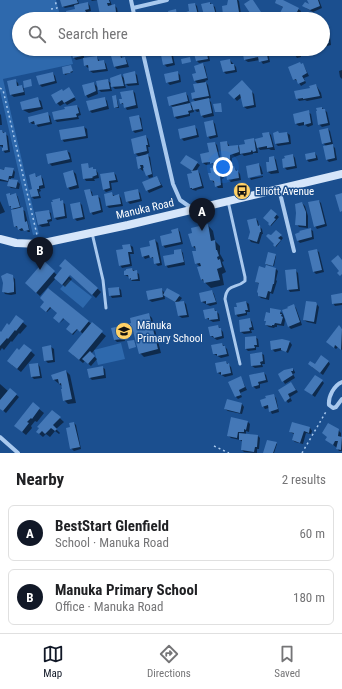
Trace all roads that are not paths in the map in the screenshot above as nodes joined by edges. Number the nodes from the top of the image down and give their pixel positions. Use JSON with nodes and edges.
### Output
{"nodes":[{"id":1,"x":131,"y":0,"type":"edge"},
{"id":2,"x":167,"y":0,"type":"edge"},
{"id":3,"x":132,"y":8,"type":"junction"},
{"id":4,"x":133,"y":12,"type":"edge"},
{"id":5,"x":144,"y":56,"type":"edge"},
{"id":6,"x":342,"y":174,"type":"edge"},
{"id":7,"x":279,"y":189,"type":"junction"},
{"id":8,"x":228,"y":201,"type":"junction"},
{"id":9,"x":194,"y":209,"type":"junction"},
{"id":10,"x":92,"y":232,"type":"junction"},
{"id":11,"x":1,"y":241,"type":"edge"},
{"id":12,"x":294,"y":251,"type":"dead end"},
{"id":13,"x":106,"y":308,"type":"dead end"},
{"id":14,"x":240,"y":364,"type":"dead end"},
{"id":15,"x":342,"y":382,"type":"edge"},
{"id":16,"x":342,"y":399,"type":"edge"},
{"id":17,"x":0,"y":437,"type":"edge"},
{"id":18,"x":18,"y":453,"type":"edge"}],
"edges":[{"from":1,"to":3,"type":"street"},
{"from":2,"to":3,"type":"street"},
{"from":3,"to":4,"type":"street"},
{"from":5,"to":9,"type":"street"},
{"from":6,"to":7,"type":"street","name":"Manuka Road"},
{"from":7,"to":8,"type":"street","name":"Manuka Road"},
{"from":7,"to":12,"type":"street"},
{"from":8,"to":9,"type":"street","name":"Manuka Road"},
{"from":8,"to":14,"type":"lane"},
{"from":9,"to":10,"type":"street","name":"Manuka Road"},
{"from":10,"to":11,"type":"street","name":"Manuka Road"},
{"from":10,"to":13,"type":"lane"},
{"from":15,"to":16,"type":"street"},
{"from":17,"to":18,"type":"street"}]}
